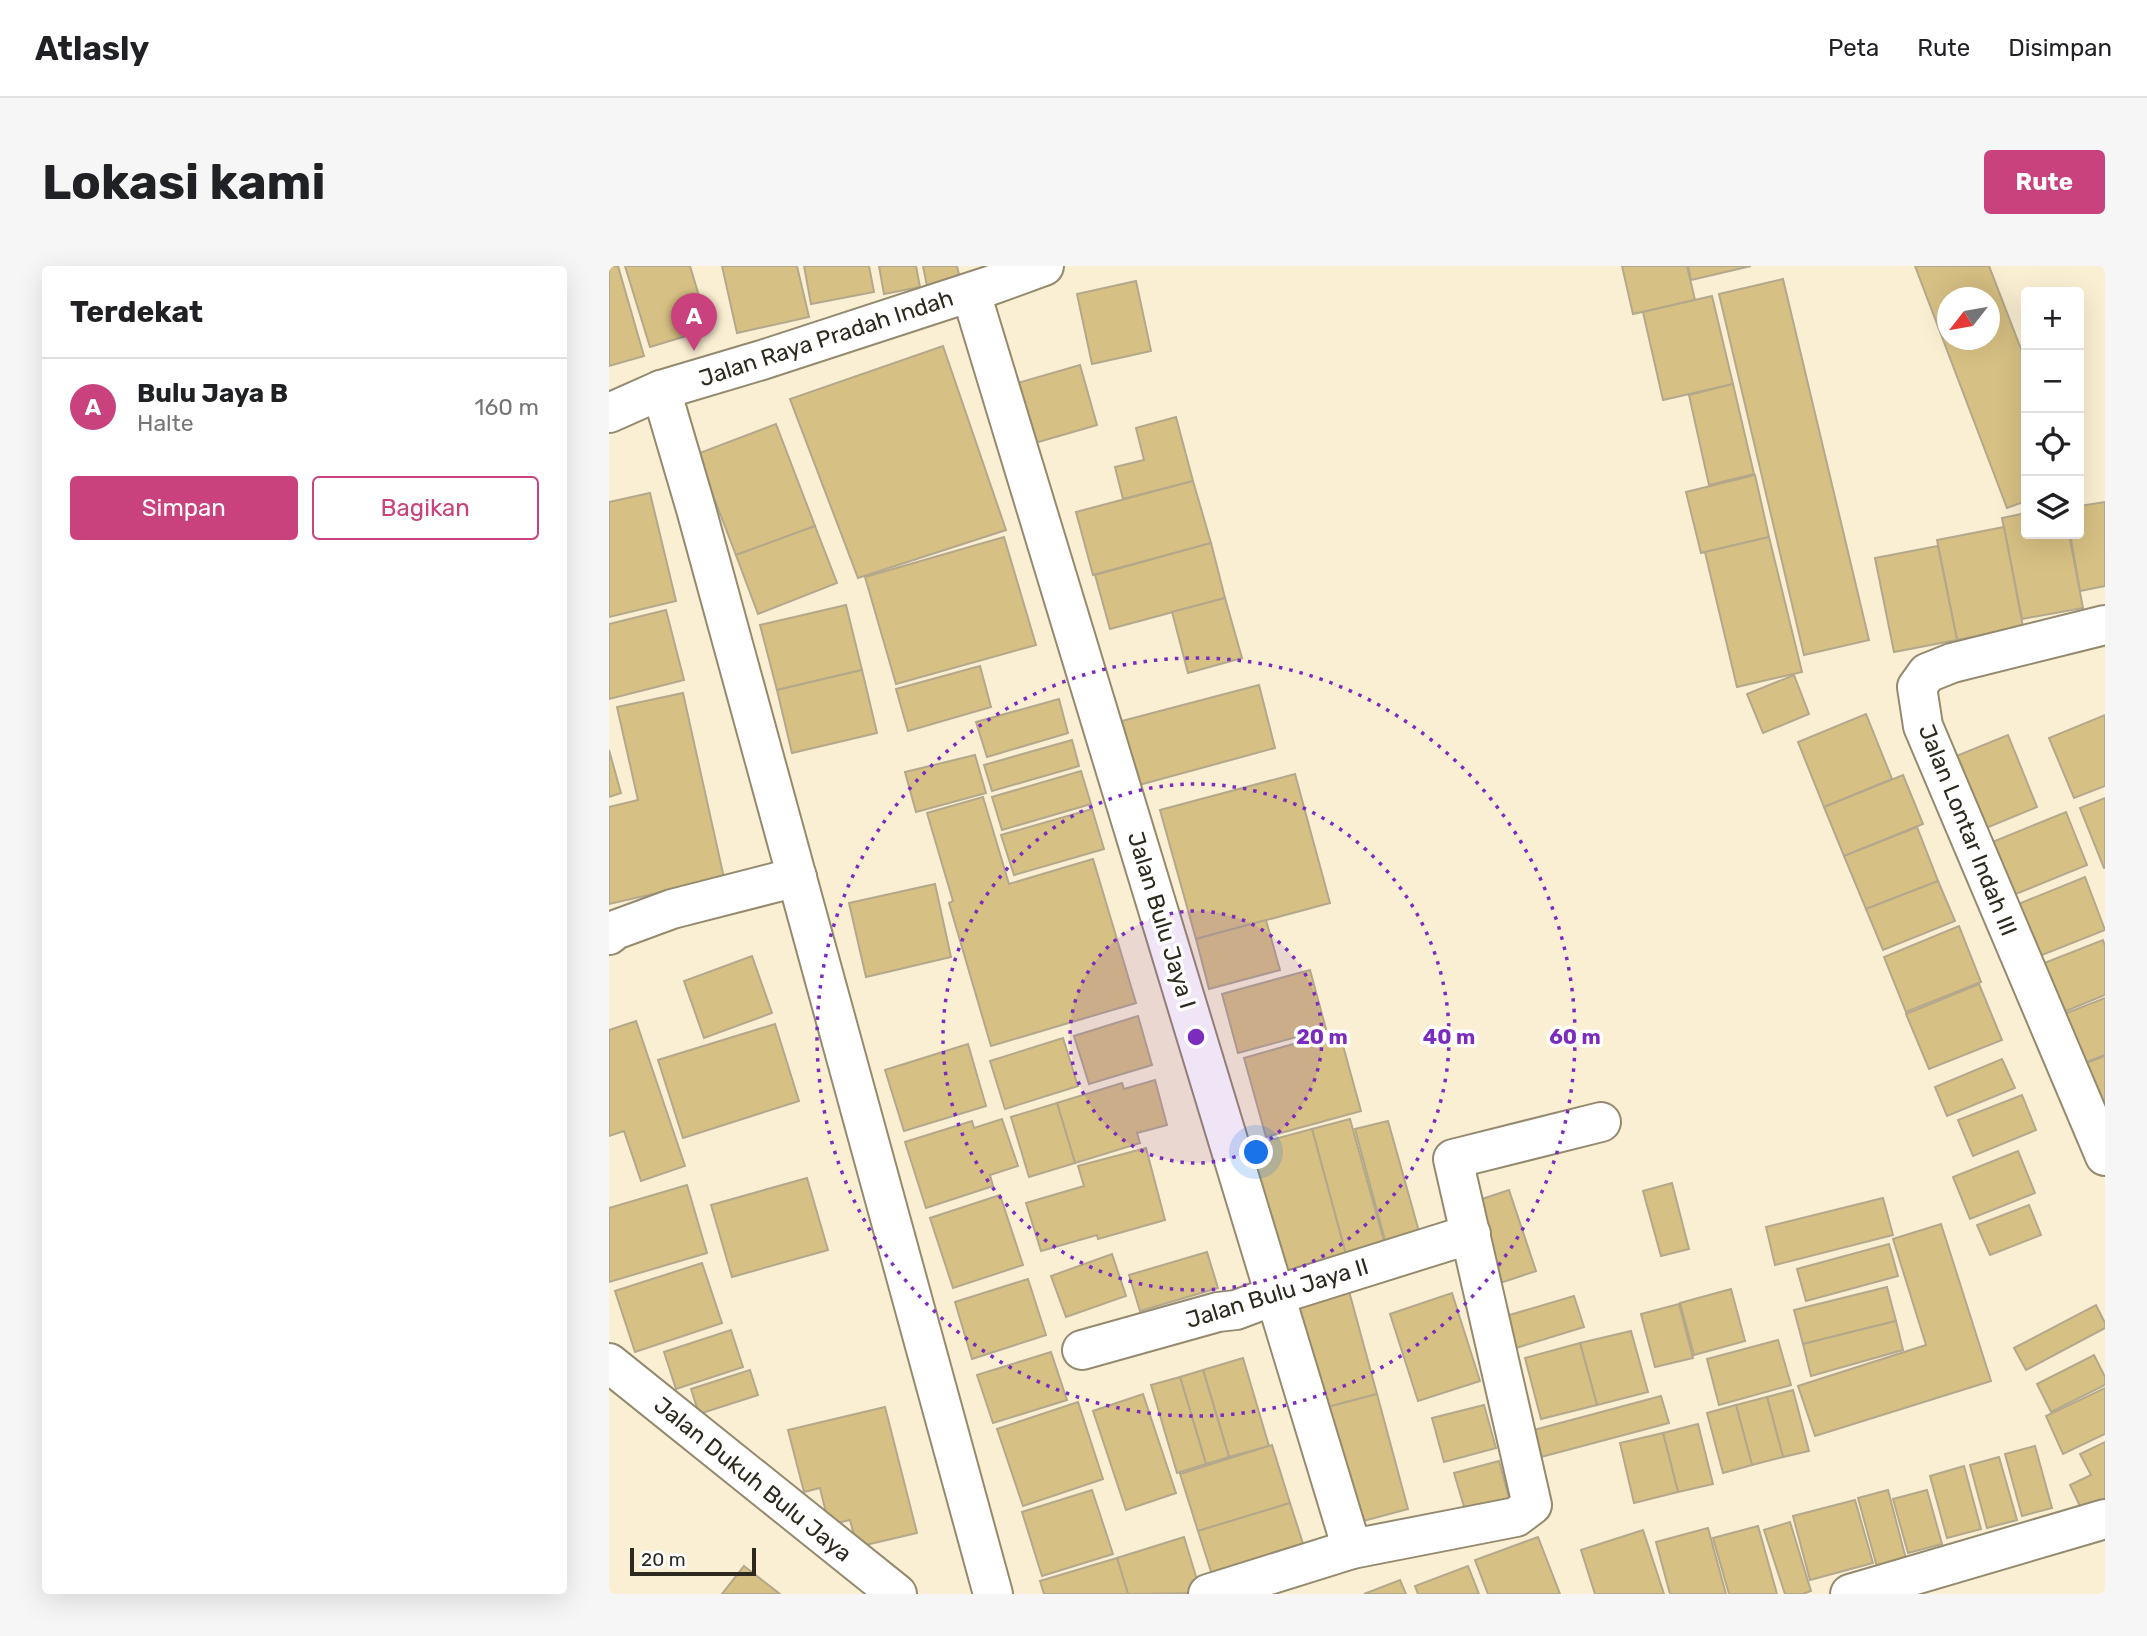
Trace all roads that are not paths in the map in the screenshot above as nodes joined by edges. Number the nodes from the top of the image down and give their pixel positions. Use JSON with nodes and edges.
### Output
{"nodes":[{"id":1,"x":1044,"y":266,"type":"edge"},
{"id":2,"x":981,"y":282,"type":"edge"},
{"id":3,"x":661,"y":390,"type":"junction"},
{"id":4,"x":609,"y":413,"type":"edge"},
{"id":5,"x":2105,"y":625,"type":"edge"},
{"id":6,"x":797,"y":877,"type":"junction"},
{"id":7,"x":609,"y":935,"type":"edge"},
{"id":8,"x":1601,"y":1122,"type":"dead end"},
{"id":9,"x":2105,"y":1156,"type":"edge"},
{"id":10,"x":1471,"y":1234,"type":"junction"},
{"id":11,"x":1276,"y":1295,"type":"junction"},
{"id":12,"x":1082,"y":1350,"type":"dead end"},
{"id":13,"x":609,"y":1363,"type":"edge"},
{"id":14,"x":2105,"y":1519,"type":"edge"},
{"id":15,"x":1352,"y":1549,"type":"junction"},
{"id":16,"x":897,"y":1594,"type":"edge"},
{"id":17,"x":993,"y":1594,"type":"edge"},
{"id":18,"x":1208,"y":1594,"type":"edge"},
{"id":19,"x":1850,"y":1594,"type":"edge"}],
"edges":[{"from":1,"to":2,"type":"street","name":"Jalan Raya Pradah Indah"},
{"from":2,"to":3,"type":"street","name":"Jalan Raya Pradah Indah"},
{"from":2,"to":11,"type":"street","name":"Jalan Bulu Jaya I"},
{"from":3,"to":4,"type":"street","name":"Jalan Raya Pradah Indah"},
{"from":3,"to":6,"type":"street"},
{"from":5,"to":9,"type":"street","name":"Jalan Lontar Indah III"},
{"from":6,"to":7,"type":"street"},
{"from":6,"to":17,"type":"street"},
{"from":8,"to":10,"type":"street"},
{"from":10,"to":11,"type":"street","name":"Jalan Bulu Jaya II"},
{"from":10,"to":15,"type":"street"},
{"from":11,"to":12,"type":"street","name":"Jalan Bulu Jaya II"},
{"from":11,"to":15,"type":"street","name":"Jalan Bulu Jaya I"},
{"from":13,"to":16,"type":"street","name":"Jalan Dukuh Bulu Jaya"},
{"from":14,"to":19,"type":"street"},
{"from":15,"to":18,"type":"street"}]}
